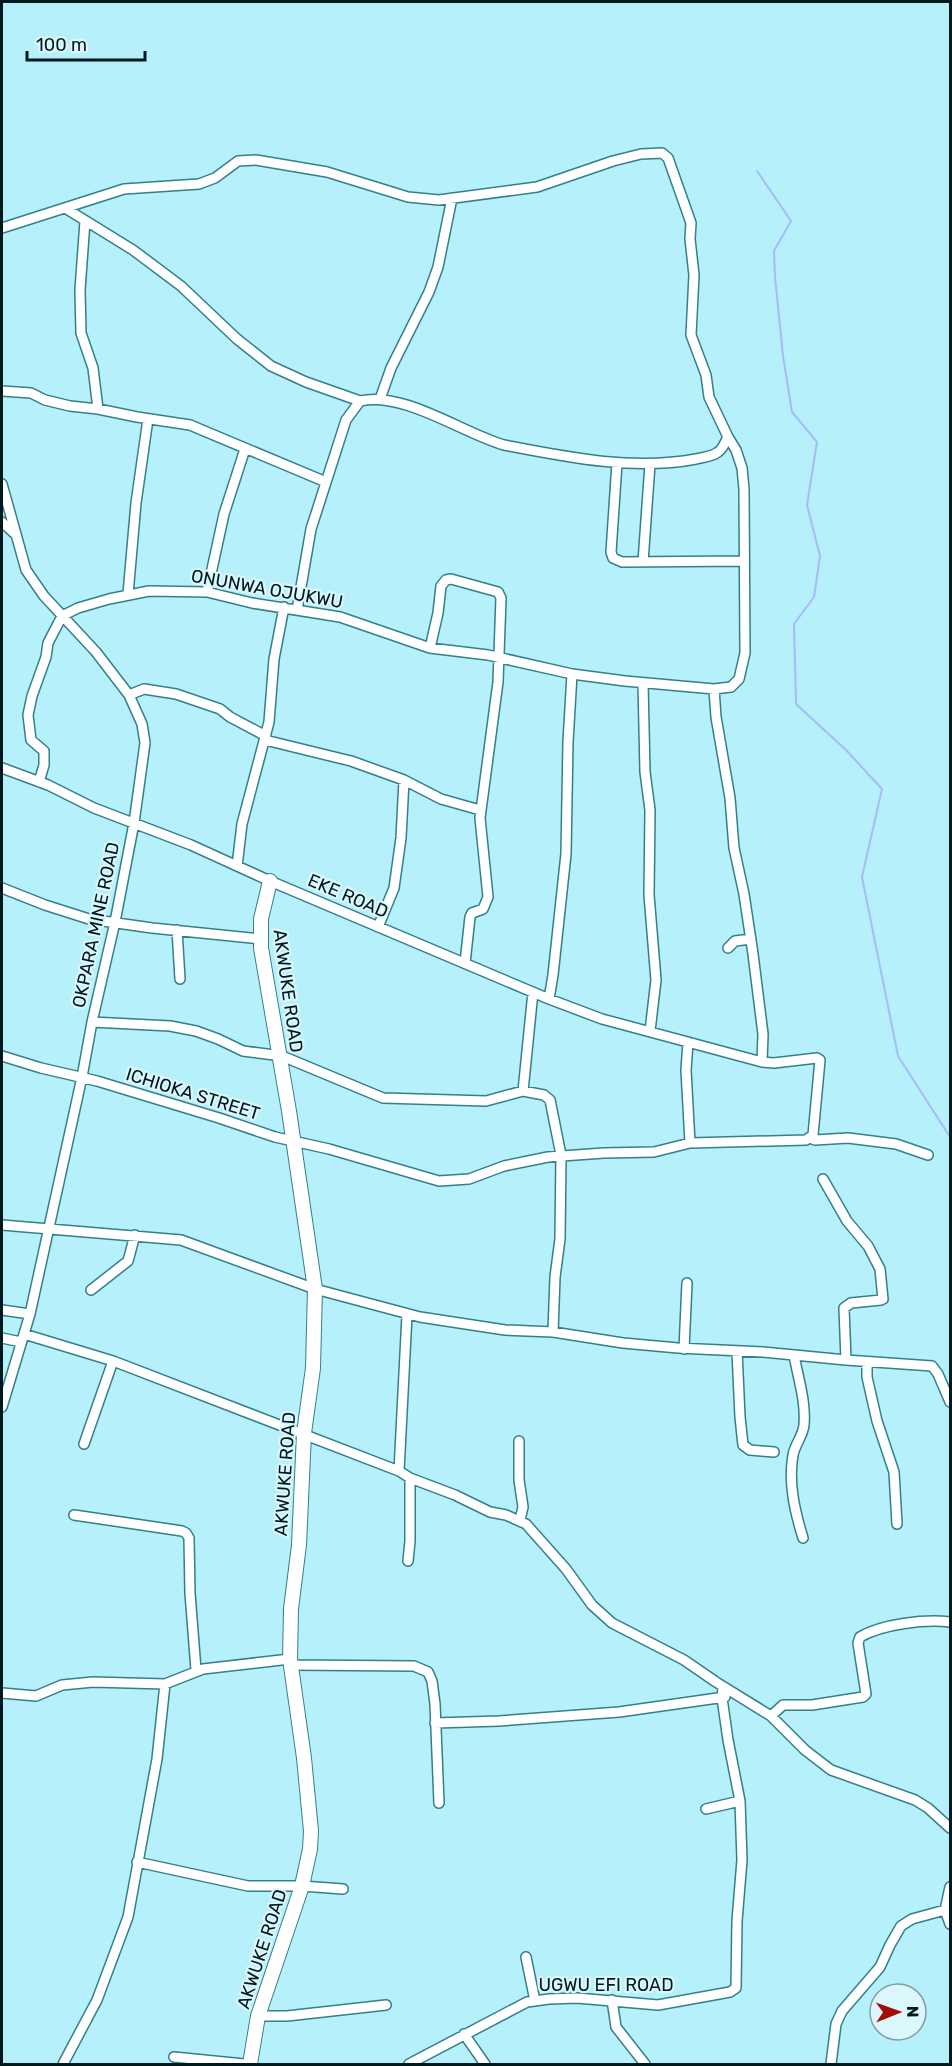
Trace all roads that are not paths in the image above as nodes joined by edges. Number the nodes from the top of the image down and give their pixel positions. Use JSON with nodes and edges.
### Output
{"nodes":[{"id":1,"x":452,"y":198,"type":"junction"},
{"id":2,"x":65,"y":208,"type":"junction"},
{"id":3,"x":85,"y":221,"type":"junction"},
{"id":4,"x":2,"y":228,"type":"edge"},
{"id":5,"x":2,"y":391,"type":"edge"},
{"id":6,"x":380,"y":399,"type":"junction"},
{"id":7,"x":360,"y":401,"type":"junction"},
{"id":8,"x":98,"y":409,"type":"junction"},
{"id":9,"x":148,"y":419,"type":"junction"},
{"id":10,"x":728,"y":437,"type":"junction"},
{"id":11,"x":245,"y":449,"type":"junction"},
{"id":12,"x":617,"y":463,"type":"junction"},
{"id":13,"x":650,"y":464,"type":"junction"},
{"id":14,"x":326,"y":482,"type":"junction"},
{"id":15,"x":2,"y":484,"type":"edge"},
{"id":16,"x":2,"y":522,"type":"edge"},
{"id":17,"x":14,"y":533,"type":"junction"},
{"id":18,"x":744,"y":561,"type":"junction"},
{"id":19,"x":643,"y":562,"type":"junction"},
{"id":20,"x":207,"y":592,"type":"junction"},
{"id":21,"x":128,"y":594,"type":"junction"},
{"id":22,"x":284,"y":607,"type":"junction"},
{"id":23,"x":297,"y":610,"type":"junction"},
{"id":24,"x":62,"y":616,"type":"junction"},
{"id":25,"x":430,"y":648,"type":"junction"},
{"id":26,"x":498,"y":657,"type":"junction"},
{"id":27,"x":572,"y":674,"type":"junction"},
{"id":28,"x":643,"y":683,"type":"junction"},
{"id":29,"x":714,"y":689,"type":"junction"},
{"id":30,"x":129,"y":695,"type":"junction"},
{"id":31,"x":266,"y":738,"type":"junction"},
{"id":32,"x":2,"y":768,"type":"edge"},
{"id":33,"x":404,"y":780,"type":"junction"},
{"id":34,"x":39,"y":782,"type":"junction"},
{"id":35,"x":480,"y":810,"type":"junction"},
{"id":36,"x":134,"y":823,"type":"junction"},
{"id":37,"x":237,"y":866,"type":"junction"},
{"id":38,"x":270,"y":881,"type":"junction"},
{"id":39,"x":2,"y":888,"type":"edge"},
{"id":40,"x":115,"y":921,"type":"junction"},
{"id":41,"x":378,"y":927,"type":"junction"},
{"id":42,"x":177,"y":930,"type":"junction"},
{"id":43,"x":260,"y":939,"type":"junction"},
{"id":44,"x":751,"y":939,"type":"junction"},
{"id":45,"x":728,"y":948,"type":"dead end"},
{"id":46,"x":465,"y":963,"type":"junction"},
{"id":47,"x":180,"y":979,"type":"dead end"},
{"id":48,"x":532,"y":993,"type":"junction"},
{"id":49,"x":549,"y":999,"type":"junction"},
{"id":50,"x":92,"y":1022,"type":"junction"},
{"id":51,"x":650,"y":1031,"type":"junction"},
{"id":52,"x":688,"y":1042,"type":"junction"},
{"id":53,"x":279,"y":1055,"type":"junction"},
{"id":54,"x":2,"y":1056,"type":"edge"},
{"id":55,"x":762,"y":1062,"type":"junction"},
{"id":56,"x":82,"y":1077,"type":"junction"},
{"id":57,"x":523,"y":1091,"type":"junction"},
{"id":58,"x":810,"y":1138,"type":"junction"},
{"id":59,"x":294,"y":1142,"type":"junction"},
{"id":60,"x":690,"y":1143,"type":"junction"},
{"id":61,"x":561,"y":1155,"type":"junction"},
{"id":62,"x":928,"y":1155,"type":"dead end"},
{"id":63,"x":823,"y":1179,"type":"dead end"},
{"id":64,"x":2,"y":1225,"type":"edge"},
{"id":65,"x":48,"y":1229,"type":"junction"},
{"id":66,"x":135,"y":1235,"type":"junction"},
{"id":67,"x":687,"y":1283,"type":"dead end"},
{"id":68,"x":315,"y":1289,"type":"junction"},
{"id":69,"x":91,"y":1290,"type":"dead end"},
{"id":70,"x":2,"y":1310,"type":"edge"},
{"id":71,"x":30,"y":1314,"type":"junction"},
{"id":72,"x":407,"y":1315,"type":"junction"},
{"id":73,"x":553,"y":1332,"type":"junction"},
{"id":74,"x":2,"y":1338,"type":"edge"},
{"id":75,"x":22,"y":1338,"type":"junction"},
{"id":76,"x":684,"y":1349,"type":"junction"},
{"id":77,"x":737,"y":1350,"type":"junction"},
{"id":78,"x":794,"y":1355,"type":"junction"},
{"id":79,"x":846,"y":1360,"type":"junction"},
{"id":80,"x":113,"y":1361,"type":"junction"},
{"id":81,"x":867,"y":1362,"type":"junction"},
{"id":82,"x":951,"y":1402,"type":"edge"},
{"id":83,"x":2,"y":1407,"type":"edge"},
{"id":84,"x":304,"y":1433,"type":"junction"},
{"id":85,"x":519,"y":1441,"type":"dead end"},
{"id":86,"x":84,"y":1444,"type":"dead end"},
{"id":87,"x":774,"y":1452,"type":"dead end"},
{"id":88,"x":399,"y":1471,"type":"junction"},
{"id":89,"x":410,"y":1478,"type":"junction"},
{"id":90,"x":74,"y":1515,"type":"dead end"},
{"id":91,"x":520,"y":1520,"type":"junction"},
{"id":92,"x":897,"y":1524,"type":"dead end"},
{"id":93,"x":803,"y":1538,"type":"dead end"},
{"id":94,"x":408,"y":1561,"type":"dead end"},
{"id":95,"x":951,"y":1622,"type":"edge"},
{"id":96,"x":291,"y":1662,"type":"junction"},
{"id":97,"x":196,"y":1670,"type":"junction"},
{"id":98,"x":165,"y":1684,"type":"junction"},
{"id":99,"x":723,"y":1687,"type":"junction"},
{"id":100,"x":2,"y":1693,"type":"edge"},
{"id":101,"x":736,"y":1695,"type":"junction"},
{"id":102,"x":722,"y":1698,"type":"junction"},
{"id":103,"x":771,"y":1716,"type":"junction"},
{"id":104,"x":435,"y":1723,"type":"junction"},
{"id":105,"x":740,"y":1801,"type":"junction"},
{"id":106,"x":439,"y":1803,"type":"dead end"},
{"id":107,"x":706,"y":1809,"type":"dead end"},
{"id":108,"x":951,"y":1828,"type":"edge"},
{"id":109,"x":137,"y":1862,"type":"junction"},
{"id":110,"x":302,"y":1886,"type":"junction"},
{"id":111,"x":951,"y":1887,"type":"edge"},
{"id":112,"x":343,"y":1889,"type":"dead end"},
{"id":113,"x":945,"y":1910,"type":"junction"},
{"id":114,"x":951,"y":1924,"type":"edge"},
{"id":115,"x":526,"y":1957,"type":"dead end"},
{"id":116,"x":612,"y":2000,"type":"junction"},
{"id":117,"x":535,"y":2001,"type":"junction"},
{"id":118,"x":386,"y":2005,"type":"dead end"},
{"id":119,"x":258,"y":2016,"type":"junction"},
{"id":120,"x":464,"y":2034,"type":"junction"},
{"id":121,"x":174,"y":2056,"type":"dead end"},
{"id":122,"x":63,"y":2064,"type":"edge"},
{"id":123,"x":244,"y":2064,"type":"edge"},
{"id":124,"x":250,"y":2064,"type":"edge"},
{"id":125,"x":409,"y":2064,"type":"edge"},
{"id":126,"x":485,"y":2064,"type":"edge"},
{"id":127,"x":645,"y":2064,"type":"edge"},
{"id":128,"x":831,"y":2064,"type":"edge"}],
"edges":[{"from":1,"to":2,"type":"street"},
{"from":1,"to":6,"type":"street"},
{"from":1,"to":10,"type":"street"},
{"from":2,"to":3,"type":"street"},
{"from":2,"to":4,"type":"street"},
{"from":3,"to":7,"type":"street"},
{"from":3,"to":8,"type":"street"},
{"from":5,"to":8,"type":"street"},
{"from":6,"to":7,"type":"street"},
{"from":6,"to":12,"type":"street"},
{"from":7,"to":14,"type":"street"},
{"from":8,"to":9,"type":"street"},
{"from":9,"to":11,"type":"street"},
{"from":9,"to":21,"type":"street"},
{"from":10,"to":13,"type":"street"},
{"from":10,"to":18,"type":"street"},
{"from":11,"to":14,"type":"street"},
{"from":11,"to":20,"type":"street"},
{"from":12,"to":13,"type":"street"},
{"from":12,"to":19,"type":"street"},
{"from":13,"to":19,"type":"street"},
{"from":14,"to":23,"type":"street"},
{"from":15,"to":17,"type":"street","name":"OKPARA MINE ROAD"},
{"from":16,"to":17,"type":"street"},
{"from":17,"to":24,"type":"street","name":"OKPARA MINE ROAD"},
{"from":18,"to":19,"type":"street"},
{"from":18,"to":29,"type":"street"},
{"from":20,"to":21,"type":"street","name":"ONUNWA OJUKWU"},
{"from":20,"to":22,"type":"street","name":"ONUNWA OJUKWU"},
{"from":21,"to":24,"type":"street","name":"ONUNWA OJUKWU"},
{"from":22,"to":23,"type":"street","name":"ONUNWA OJUKWU"},
{"from":22,"to":31,"type":"street"},
{"from":23,"to":25,"type":"street","name":"ONUNWA OJUKWU"},
{"from":24,"to":30,"type":"street","name":"OKPARA MINE ROAD"},
{"from":24,"to":34,"type":"street"},
{"from":25,"to":26,"type":"street","name":"ONUNWA OJUKWU"},
{"from":25,"to":26,"type":"street"},
{"from":26,"to":27,"type":"street","name":"ONUNWA OJUKWU"},
{"from":26,"to":35,"type":"street"},
{"from":27,"to":28,"type":"street","name":"ONUNWA OJUKWU"},
{"from":27,"to":49,"type":"street"},
{"from":28,"to":29,"type":"street","name":"ONUNWA OJUKWU"},
{"from":28,"to":51,"type":"street"},
{"from":29,"to":44,"type":"street"},
{"from":30,"to":31,"type":"street"},
{"from":30,"to":36,"type":"street","name":"OKPARA MINE ROAD"},
{"from":31,"to":33,"type":"street"},
{"from":31,"to":37,"type":"street"},
{"from":32,"to":34,"type":"street","name":"EKE ROAD"},
{"from":33,"to":35,"type":"street"},
{"from":33,"to":41,"type":"street"},
{"from":34,"to":36,"type":"street","name":"EKE ROAD"},
{"from":35,"to":46,"type":"street"},
{"from":36,"to":37,"type":"street","name":"EKE ROAD"},
{"from":36,"to":40,"type":"street","name":"OKPARA MINE ROAD"},
{"from":37,"to":38,"type":"street","name":"EKE ROAD"},
{"from":38,"to":41,"type":"street","name":"EKE ROAD"},
{"from":38,"to":43,"type":"main road","name":"AKWUKE ROAD"},
{"from":39,"to":40,"type":"street"},
{"from":40,"to":42,"type":"street"},
{"from":40,"to":50,"type":"street","name":"OKPARA MINE ROAD"},
{"from":41,"to":46,"type":"street","name":"EKE ROAD"},
{"from":42,"to":43,"type":"street"},
{"from":42,"to":47,"type":"street"},
{"from":43,"to":53,"type":"main road","name":"AKWUKE ROAD"},
{"from":44,"to":45,"type":"street"},
{"from":44,"to":55,"type":"street"},
{"from":46,"to":48,"type":"street","name":"EKE ROAD"},
{"from":48,"to":49,"type":"street","name":"EKE ROAD"},
{"from":48,"to":57,"type":"street"},
{"from":49,"to":51,"type":"street","name":"EKE ROAD"},
{"from":50,"to":53,"type":"street"},
{"from":50,"to":56,"type":"street","name":"OKPARA MINE ROAD"},
{"from":51,"to":52,"type":"street","name":"EKE ROAD"},
{"from":52,"to":55,"type":"street","name":"EKE ROAD"},
{"from":52,"to":60,"type":"street"},
{"from":53,"to":57,"type":"street"},
{"from":53,"to":59,"type":"main road","name":"AKWUKE ROAD"},
{"from":54,"to":56,"type":"street","name":"ICHIOKA STREET"},
{"from":55,"to":58,"type":"street","name":"EKE ROAD"},
{"from":56,"to":59,"type":"street","name":"ICHIOKA STREET"},
{"from":56,"to":65,"type":"street","name":"OKPARA MINE ROAD"},
{"from":57,"to":61,"type":"street"},
{"from":58,"to":60,"type":"street","name":"ICHIOKA STREET"},
{"from":58,"to":62,"type":"street","name":"ICHIOKA STREET"},
{"from":59,"to":61,"type":"street","name":"ICHIOKA STREET"},
{"from":59,"to":68,"type":"main road","name":"AKWUKE ROAD"},
{"from":60,"to":61,"type":"street","name":"ICHIOKA STREET"},
{"from":61,"to":73,"type":"street"},
{"from":63,"to":79,"type":"street"},
{"from":64,"to":65,"type":"street"},
{"from":65,"to":66,"type":"street"},
{"from":65,"to":71,"type":"street","name":"OKPARA MINE ROAD"},
{"from":66,"to":68,"type":"street"},
{"from":66,"to":69,"type":"street"},
{"from":67,"to":76,"type":"street"},
{"from":68,"to":72,"type":"street"},
{"from":68,"to":84,"type":"main road","name":"AKWUKE ROAD"},
{"from":70,"to":71,"type":"street"},
{"from":71,"to":75,"type":"street","name":"OKPARA MINE ROAD"},
{"from":72,"to":73,"type":"street"},
{"from":72,"to":88,"type":"street"},
{"from":73,"to":76,"type":"street"},
{"from":74,"to":75,"type":"street"},
{"from":75,"to":80,"type":"street"},
{"from":75,"to":83,"type":"street","name":"OKPARA MINE ROAD"},
{"from":76,"to":77,"type":"street"},
{"from":77,"to":78,"type":"street"},
{"from":77,"to":87,"type":"street"},
{"from":78,"to":79,"type":"street"},
{"from":78,"to":93,"type":"street"},
{"from":79,"to":81,"type":"street"},
{"from":80,"to":84,"type":"street"},
{"from":80,"to":86,"type":"street"},
{"from":81,"to":82,"type":"street"},
{"from":81,"to":92,"type":"street"},
{"from":84,"to":88,"type":"street"},
{"from":84,"to":96,"type":"main road","name":"AKWUKE ROAD"},
{"from":85,"to":91,"type":"street"},
{"from":88,"to":89,"type":"street"},
{"from":89,"to":91,"type":"street"},
{"from":89,"to":94,"type":"street"},
{"from":90,"to":97,"type":"street"},
{"from":91,"to":99,"type":"street"},
{"from":95,"to":103,"type":"street"},
{"from":96,"to":97,"type":"street"},
{"from":96,"to":104,"type":"street"},
{"from":96,"to":110,"type":"main road","name":"AKWUKE ROAD"},
{"from":97,"to":98,"type":"street"},
{"from":98,"to":100,"type":"street"},
{"from":98,"to":109,"type":"street"},
{"from":99,"to":101,"type":"street"},
{"from":99,"to":102,"type":"street"},
{"from":101,"to":102,"type":"street"},
{"from":101,"to":103,"type":"street"},
{"from":102,"to":104,"type":"street"},
{"from":102,"to":105,"type":"street"},
{"from":103,"to":108,"type":"street"},
{"from":104,"to":106,"type":"street"},
{"from":105,"to":107,"type":"street"},
{"from":105,"to":116,"type":"street","name":"UGWU EFI ROAD"},
{"from":109,"to":110,"type":"street"},
{"from":109,"to":122,"type":"street"},
{"from":110,"to":112,"type":"street"},
{"from":110,"to":119,"type":"main road","name":"AKWUKE ROAD"},
{"from":111,"to":113,"type":"street"},
{"from":113,"to":114,"type":"street"},
{"from":113,"to":128,"type":"street"},
{"from":115,"to":117,"type":"street"},
{"from":116,"to":117,"type":"street","name":"UGWU EFI ROAD"},
{"from":116,"to":127,"type":"street"},
{"from":117,"to":120,"type":"street","name":"UGWU EFI ROAD"},
{"from":118,"to":119,"type":"street"},
{"from":119,"to":124,"type":"main road","name":"AKWUKE ROAD"},
{"from":120,"to":125,"type":"street","name":"UGWU EFI ROAD"},
{"from":120,"to":126,"type":"street"},
{"from":121,"to":123,"type":"street"}]}
